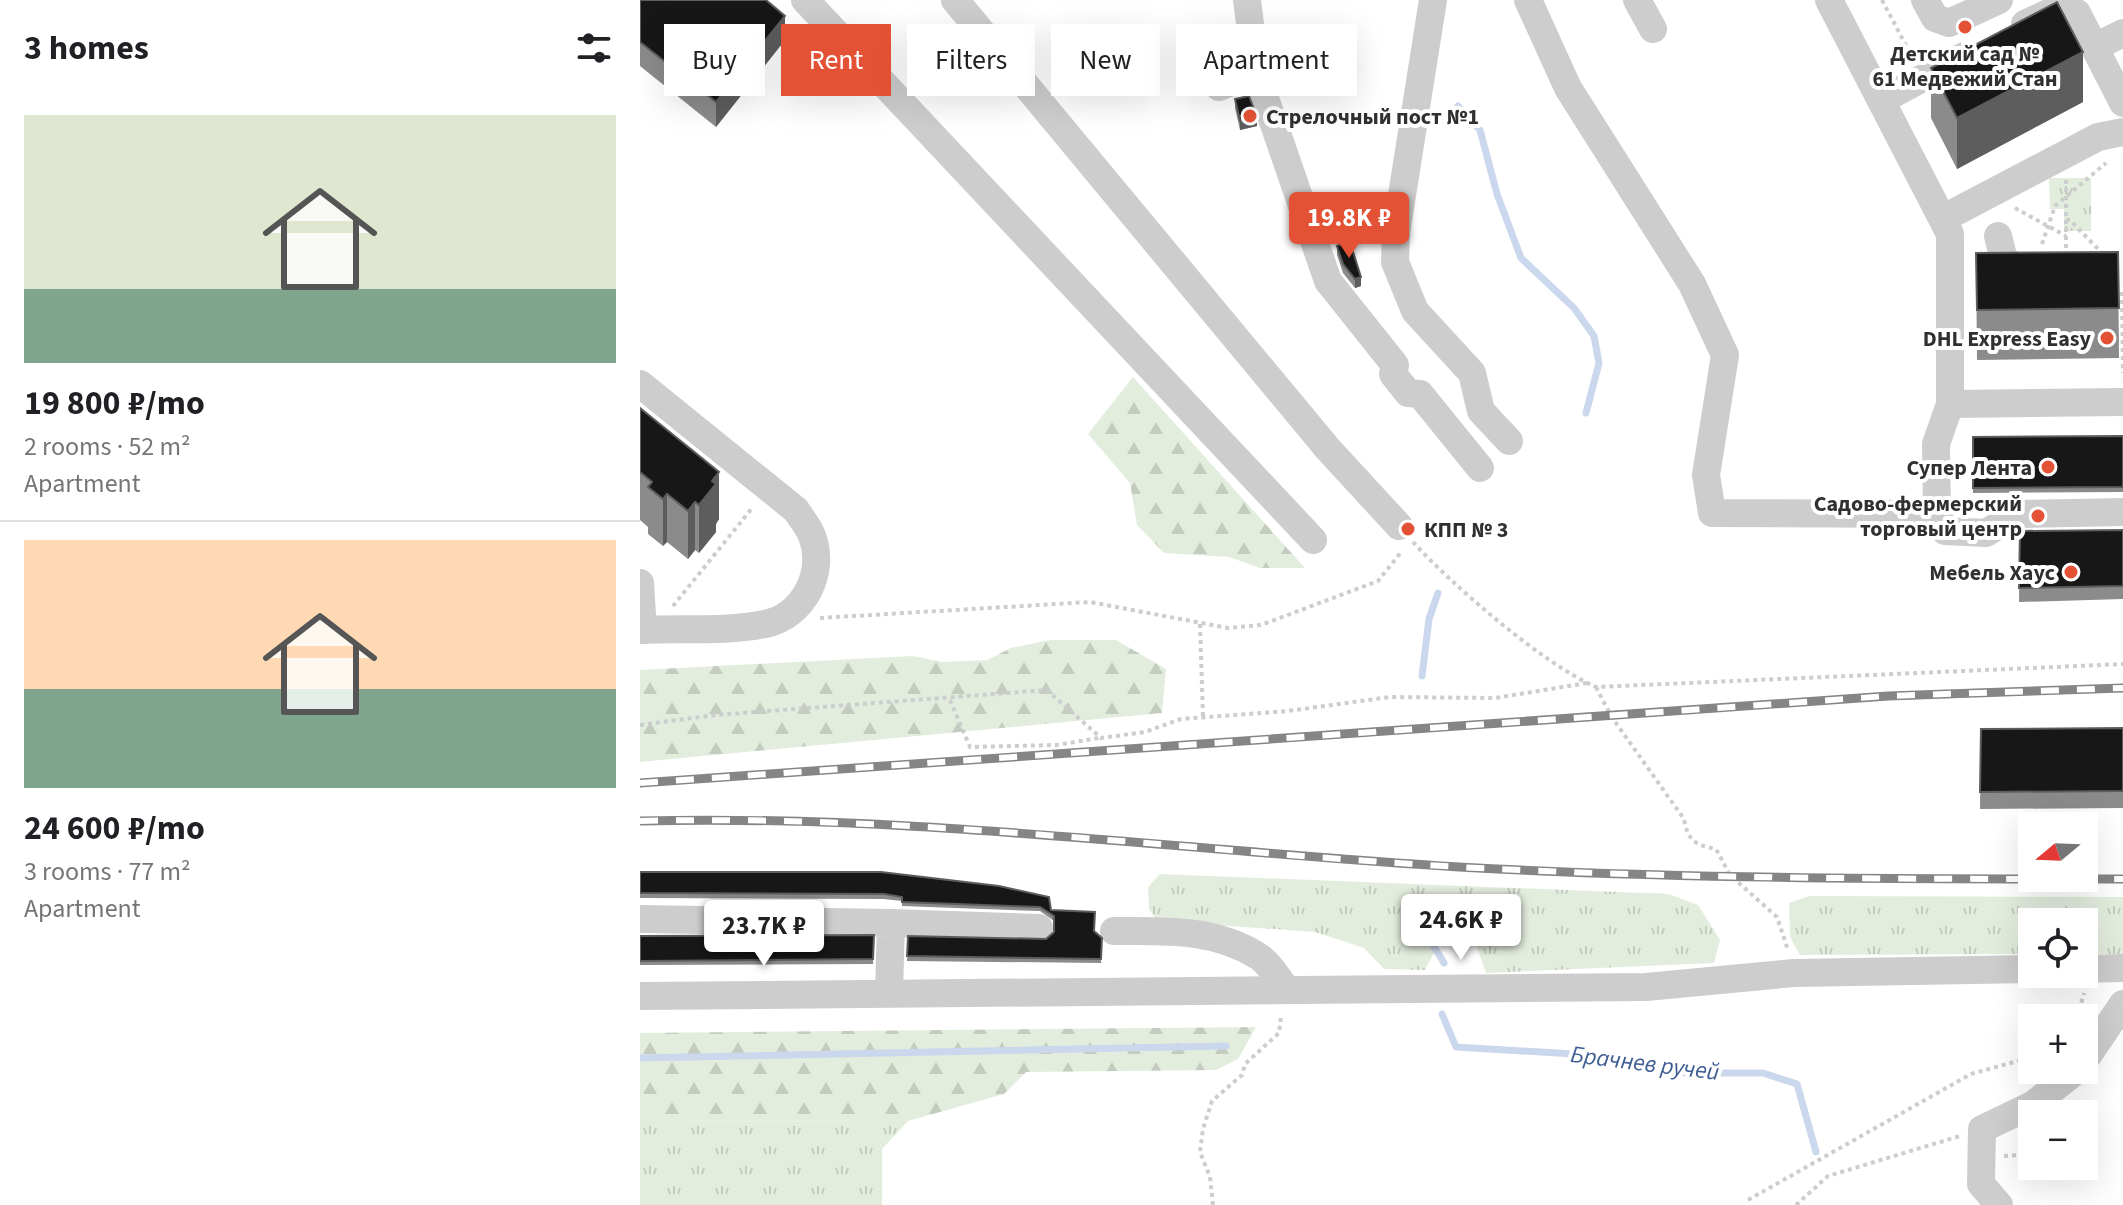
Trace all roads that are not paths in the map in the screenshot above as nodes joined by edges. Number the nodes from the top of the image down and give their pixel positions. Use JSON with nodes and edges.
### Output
{"nodes":[{"id":1,"x":805,"y":0,"type":"edge"},
{"id":2,"x":955,"y":0,"type":"edge"},
{"id":3,"x":1247,"y":0,"type":"edge"},
{"id":4,"x":1433,"y":0,"type":"edge"},
{"id":5,"x":1528,"y":0,"type":"edge"},
{"id":6,"x":1637,"y":0,"type":"edge"},
{"id":7,"x":1829,"y":0,"type":"edge"},
{"id":8,"x":1925,"y":0,"type":"edge"},
{"id":9,"x":1999,"y":0,"type":"edge"},
{"id":10,"x":1250,"y":24,"type":"edge"},
{"id":11,"x":1653,"y":29,"type":"dead end"},
{"id":12,"x":2123,"y":33,"type":"edge"},
{"id":13,"x":2095,"y":47,"type":"junction"},
{"id":14,"x":1264,"y":96,"type":"edge"},
{"id":15,"x":1882,"y":100,"type":"junction"},
{"id":16,"x":2123,"y":103,"type":"edge"},
{"id":17,"x":2123,"y":132,"type":"edge"},
{"id":18,"x":1944,"y":218,"type":"junction"},
{"id":19,"x":1998,"y":236,"type":"dead end"},
{"id":20,"x":2066,"y":265,"type":"edge"},
{"id":21,"x":640,"y":384,"type":"edge"},
{"id":22,"x":2123,"y":402,"type":"edge"},
{"id":23,"x":1950,"y":404,"type":"junction"},
{"id":24,"x":1509,"y":441,"type":"dead end"},
{"id":25,"x":1480,"y":468,"type":"dead end"},
{"id":26,"x":2123,"y":512,"type":"edge"},
{"id":27,"x":1937,"y":514,"type":"junction"},
{"id":28,"x":1406,"y":534,"type":"road end"},
{"id":29,"x":1313,"y":540,"type":"dead end"},
{"id":30,"x":640,"y":583,"type":"edge"},
{"id":31,"x":641,"y":630,"type":"edge"},
{"id":32,"x":640,"y":919,"type":"edge"},
{"id":33,"x":891,"y":923,"type":"junction"},
{"id":34,"x":1039,"y":928,"type":"dead end"},
{"id":35,"x":1114,"y":931,"type":"dead end"},
{"id":36,"x":2123,"y":968,"type":"edge"},
{"id":37,"x":2018,"y":969,"type":"edge"},
{"id":38,"x":2098,"y":969,"type":"edge"},
{"id":39,"x":1286,"y":989,"type":"junction"},
{"id":40,"x":889,"y":993,"type":"junction"},
{"id":41,"x":640,"y":996,"type":"edge"},
{"id":42,"x":2123,"y":1004,"type":"edge"},
{"id":43,"x":2098,"y":1041,"type":"edge"},
{"id":44,"x":2059,"y":1084,"type":"edge"},
{"id":45,"x":1999,"y":1205,"type":"edge"}],
"edges":[{"from":1,"to":29,"type":"street"},
{"from":2,"to":28,"type":"street"},
{"from":3,"to":10,"type":"street"},
{"from":4,"to":24,"type":"street"},
{"from":5,"to":27,"type":"street"},
{"from":6,"to":11,"type":"street"},
{"from":7,"to":15,"type":"street"},
{"from":8,"to":9,"type":"street"},
{"from":12,"to":13,"type":"street"},
{"from":13,"to":15,"type":"street"},
{"from":13,"to":16,"type":"street"},
{"from":14,"to":25,"type":"street"},
{"from":15,"to":18,"type":"street"},
{"from":17,"to":18,"type":"street"},
{"from":18,"to":23,"type":"street"},
{"from":19,"to":20,"type":"street"},
{"from":21,"to":31,"type":"street"},
{"from":22,"to":23,"type":"street"},
{"from":23,"to":27,"type":"street"},
{"from":26,"to":27,"type":"street"},
{"from":30,"to":31,"type":"street"},
{"from":32,"to":33,"type":"street"},
{"from":33,"to":34,"type":"street"},
{"from":33,"to":40,"type":"street"},
{"from":35,"to":39,"type":"street"},
{"from":36,"to":38,"type":"street"},
{"from":37,"to":39,"type":"street"},
{"from":39,"to":40,"type":"street"},
{"from":40,"to":41,"type":"street"},
{"from":42,"to":43,"type":"street"},
{"from":44,"to":45,"type":"street"}]}
